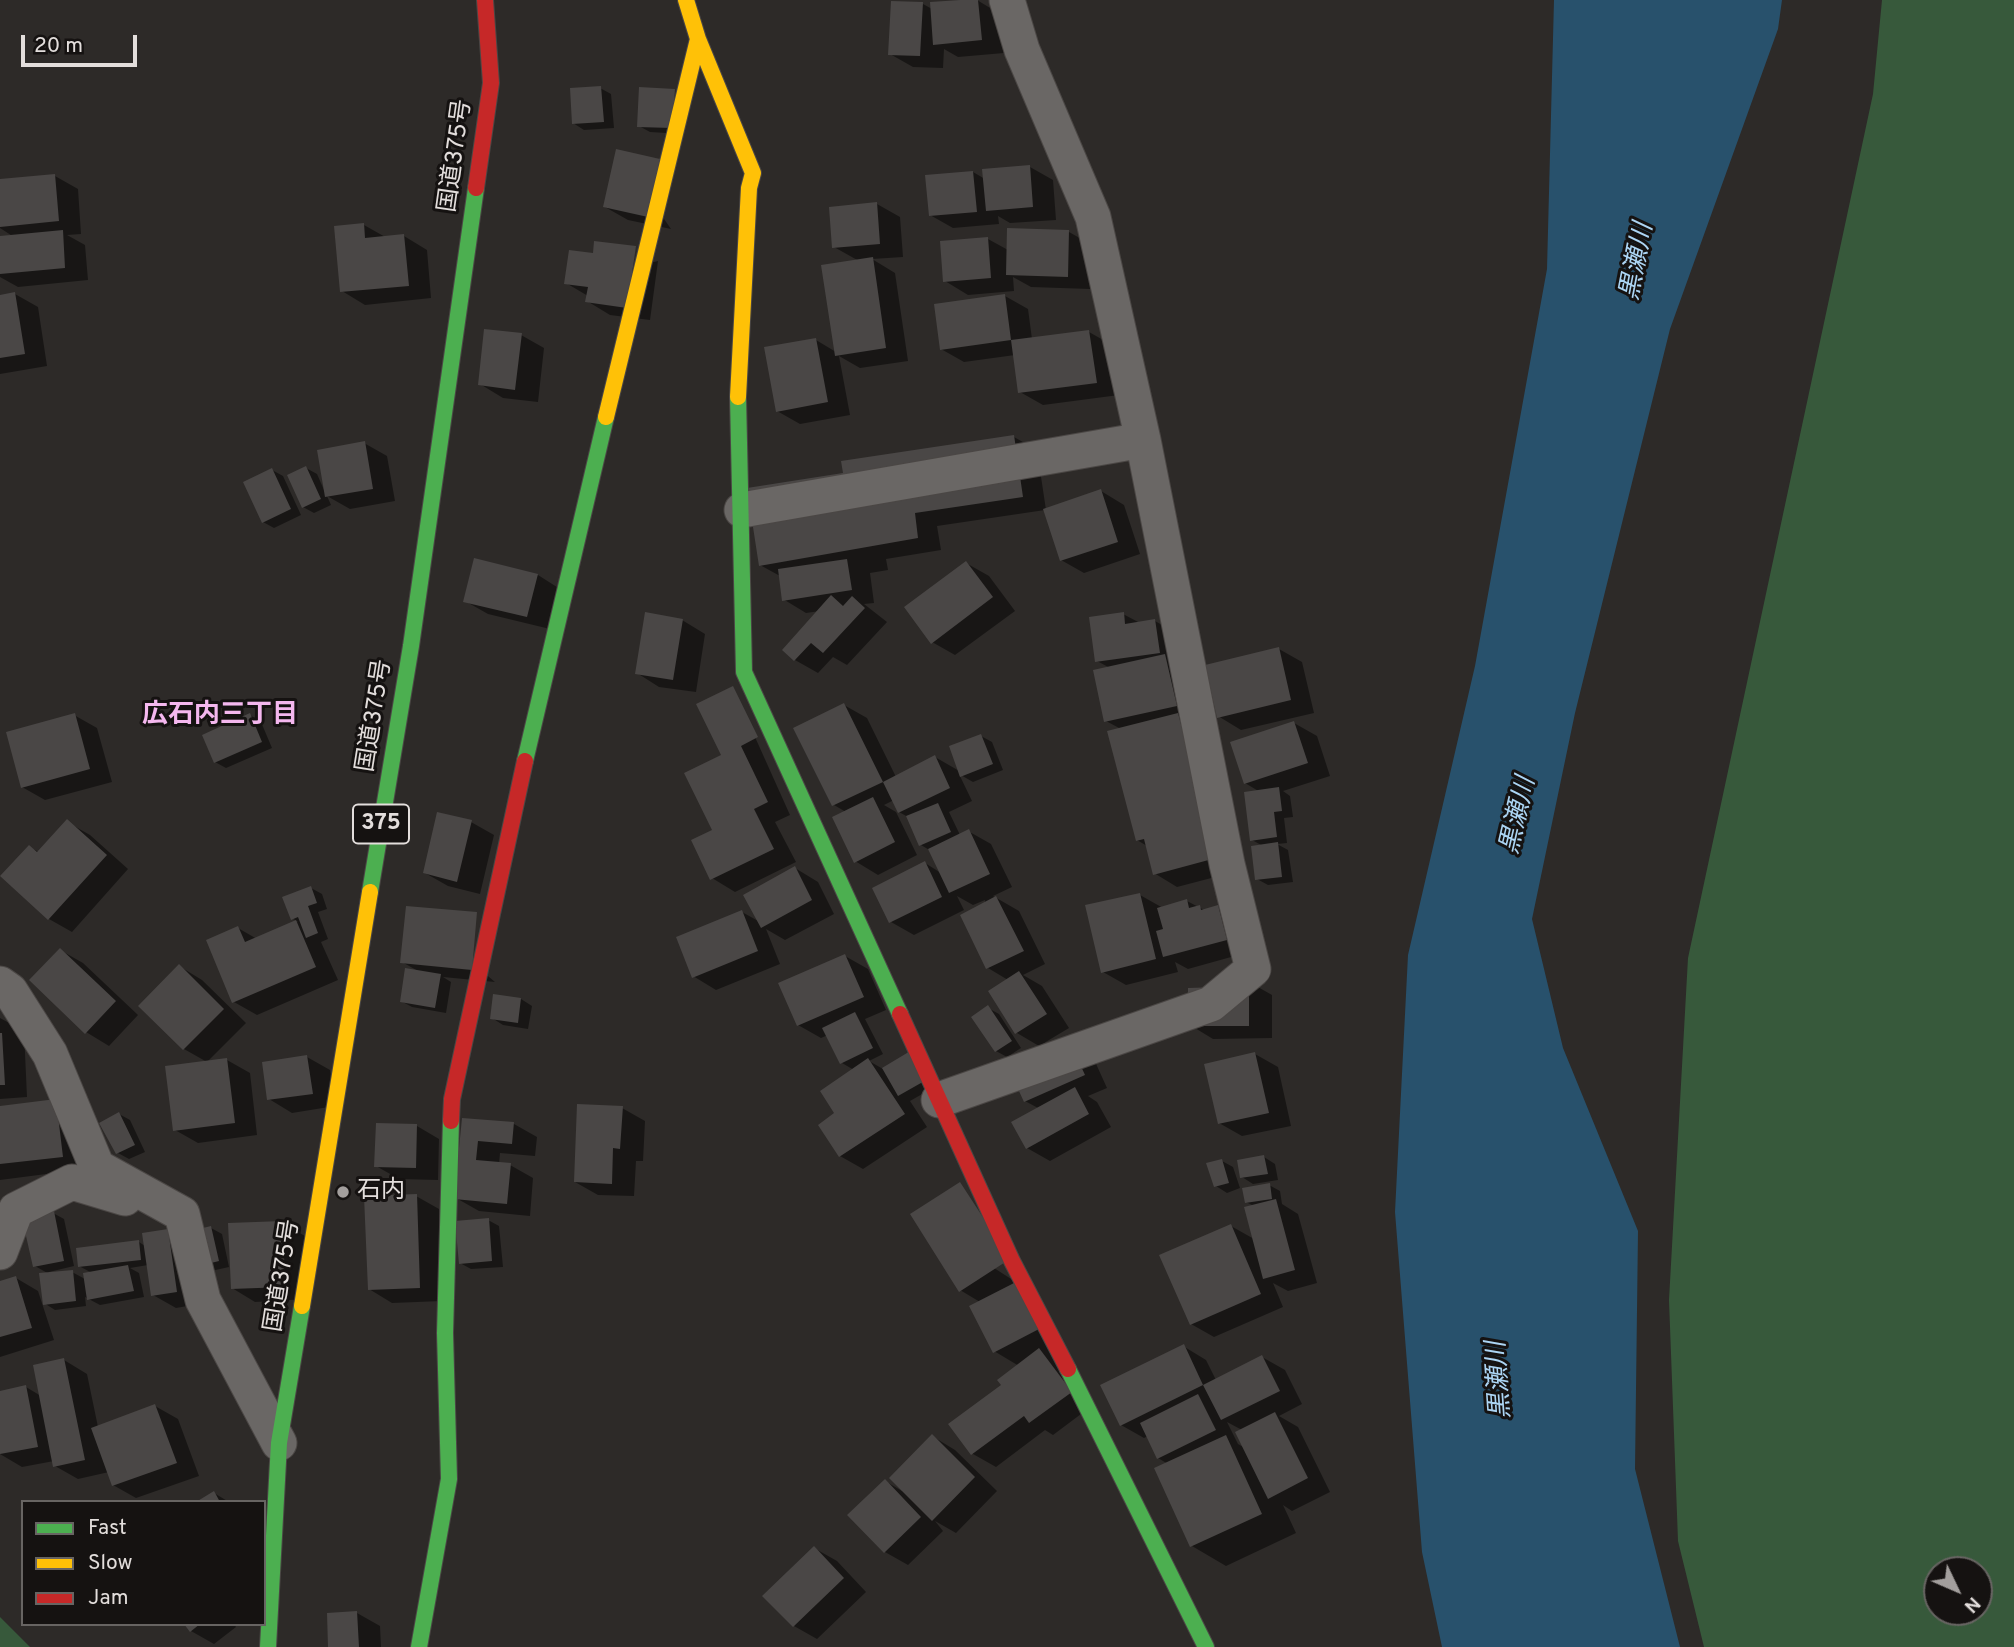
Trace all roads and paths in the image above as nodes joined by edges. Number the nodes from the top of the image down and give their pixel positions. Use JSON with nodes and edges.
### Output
{"nodes":[{"id":1,"x":485,"y":0,"type":"edge"},
{"id":2,"x":686,"y":0,"type":"edge"},
{"id":3,"x":1007,"y":0,"type":"edge"},
{"id":4,"x":698,"y":39,"type":"junction"},
{"id":5,"x":1143,"y":440,"type":"junction"},
{"id":6,"x":742,"y":510,"type":"junction"},
{"id":7,"x":0,"y":984,"type":"edge"},
{"id":8,"x":939,"y":1100,"type":"junction"},
{"id":9,"x":182,"y":1214,"type":"junction"},
{"id":10,"x":0,"y":1252,"type":"edge"},
{"id":11,"x":279,"y":1443,"type":"junction"},
{"id":12,"x":268,"y":1647,"type":"edge"},
{"id":13,"x":419,"y":1647,"type":"edge"},
{"id":14,"x":1206,"y":1647,"type":"edge"}],
"edges":[{"from":1,"to":11,"type":"main road","name":"国道375号","number":"375"},
{"from":2,"to":4,"type":"main road"},
{"from":3,"to":5,"type":"street"},
{"from":4,"to":6,"type":"main road"},
{"from":4,"to":13,"type":"main road"},
{"from":5,"to":6,"type":"street"},
{"from":5,"to":8,"type":"street"},
{"from":6,"to":8,"type":"main road"},
{"from":7,"to":9,"type":"street"},
{"from":8,"to":14,"type":"main road"},
{"from":9,"to":10,"type":"street"},
{"from":9,"to":11,"type":"street"},
{"from":11,"to":12,"type":"main road","name":"国道375号","number":"375"}]}
